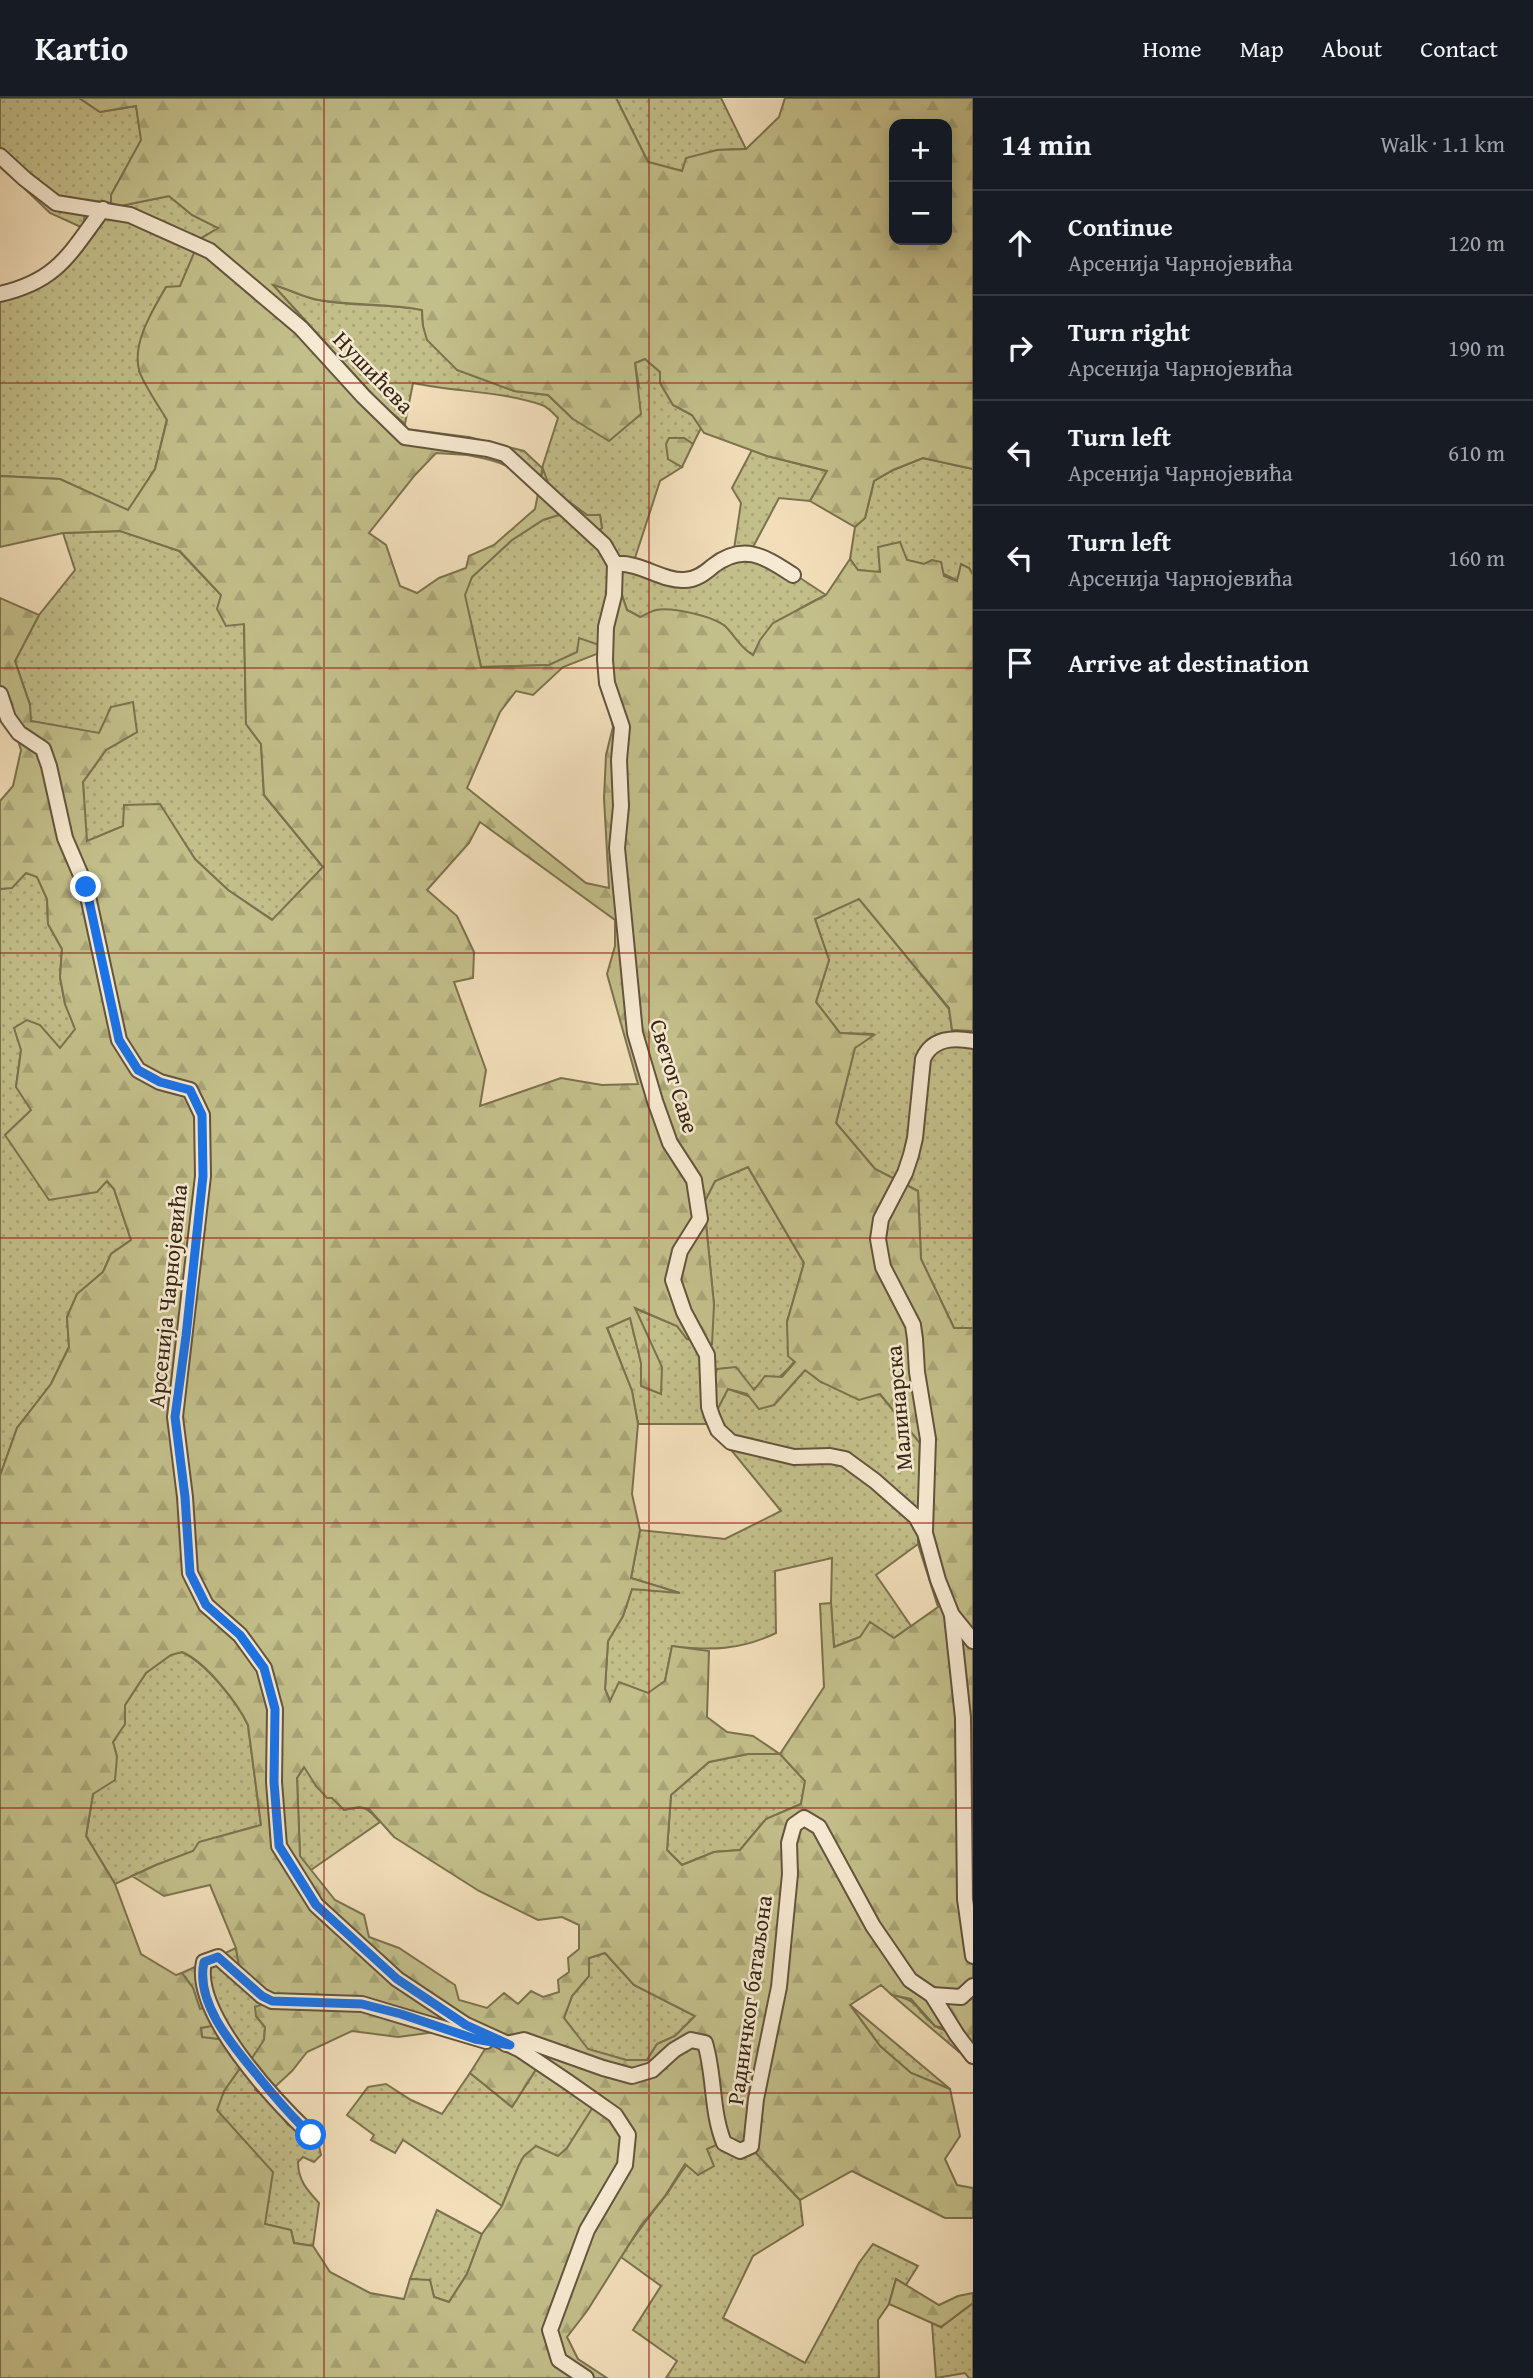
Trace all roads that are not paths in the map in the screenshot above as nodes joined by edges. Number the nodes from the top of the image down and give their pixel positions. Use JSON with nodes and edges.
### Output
{"nodes":[{"id":1,"x":0,"y":156,"type":"edge"},
{"id":2,"x":103,"y":209,"type":"junction"},
{"id":3,"x":0,"y":293,"type":"edge"},
{"id":4,"x":615,"y":564,"type":"junction"},
{"id":5,"x":793,"y":575,"type":"dead end"},
{"id":6,"x":0,"y":694,"type":"edge"},
{"id":7,"x":973,"y":1041,"type":"edge"},
{"id":8,"x":925,"y":1533,"type":"junction"},
{"id":9,"x":952,"y":1615,"type":"junction"},
{"id":10,"x":973,"y":1641,"type":"edge"},
{"id":11,"x":973,"y":1956,"type":"edge"},
{"id":12,"x":973,"y":1986,"type":"edge"},
{"id":13,"x":932,"y":1995,"type":"junction"},
{"id":14,"x":510,"y":2045,"type":"junction"},
{"id":15,"x":973,"y":2056,"type":"edge"},
{"id":16,"x":311,"y":2135,"type":"dead end"},
{"id":17,"x":586,"y":2378,"type":"edge"}],
"edges":[{"from":1,"to":2,"type":"street","name":"Нушићева"},
{"from":2,"to":3,"type":"street"},
{"from":2,"to":4,"type":"street","name":"Нушићева"},
{"from":4,"to":5,"type":"street"},
{"from":4,"to":8,"type":"street","name":"Светог Саве"},
{"from":6,"to":14,"type":"street","name":"Арсенија Чарнојевића"},
{"from":7,"to":8,"type":"street","name":"Малинарска"},
{"from":8,"to":9,"type":"street","name":"Светог Саве"},
{"from":9,"to":10,"type":"street","name":"Светог Саве"},
{"from":9,"to":11,"type":"street"},
{"from":12,"to":13,"type":"street"},
{"from":13,"to":14,"type":"street","name":"Радничког батаљона"},
{"from":13,"to":15,"type":"street","name":"Радничког батаљона"},
{"from":14,"to":16,"type":"street","name":"Арсенија Чарнојевића"},
{"from":14,"to":17,"type":"street","name":"Арсенија Чарнојевића"}]}
